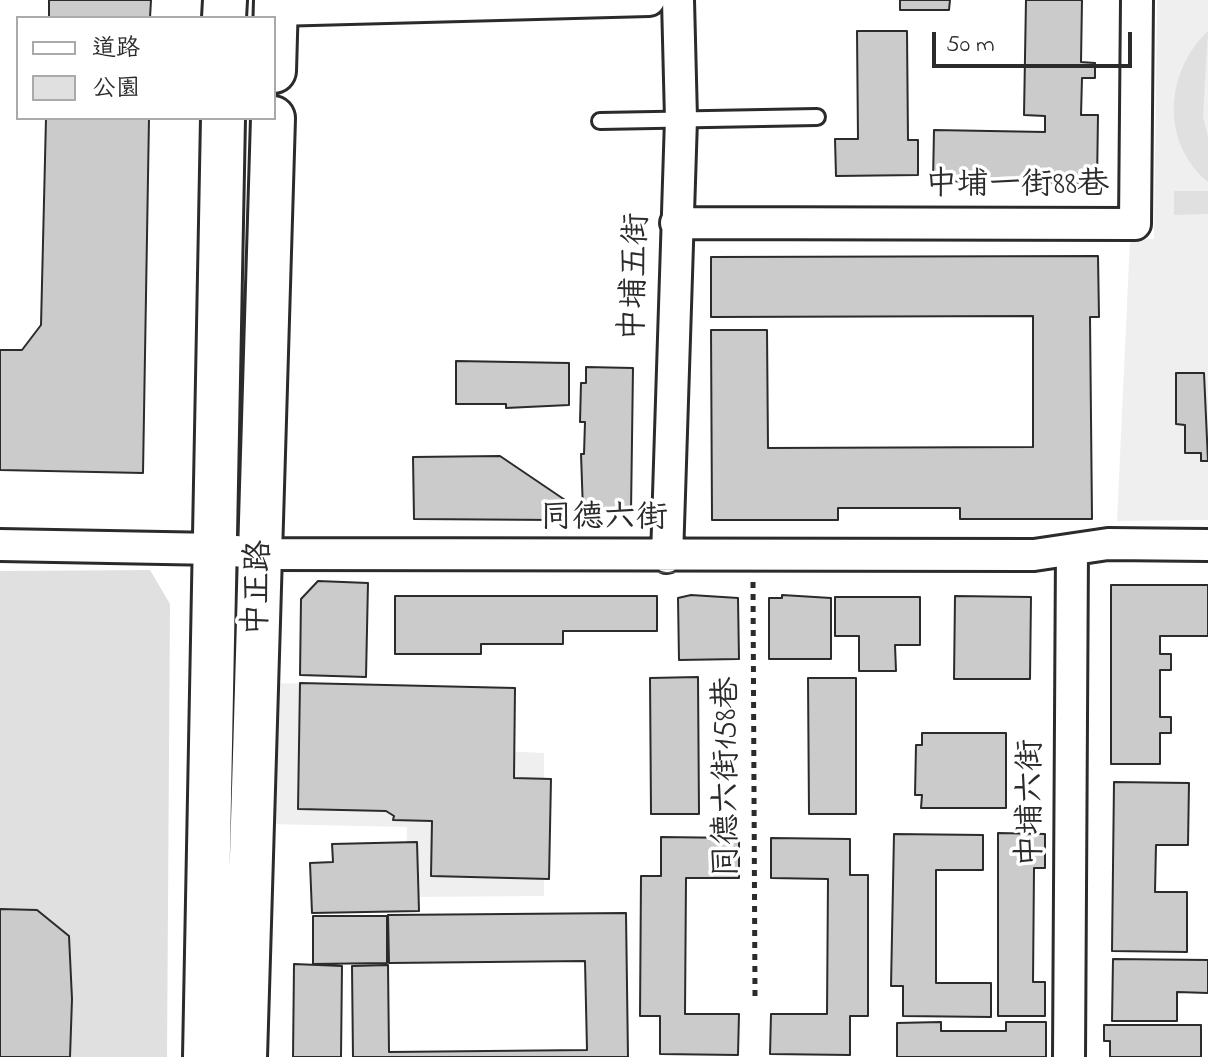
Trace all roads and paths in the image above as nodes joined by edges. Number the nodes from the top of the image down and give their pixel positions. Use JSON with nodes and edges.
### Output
{"nodes":[{"id":1,"x":649,"y":0,"type":"edge"},
{"id":2,"x":678,"y":0,"type":"edge"},
{"id":3,"x":1137,"y":0,"type":"edge"},
{"id":4,"x":276,"y":5,"type":"edge"},
{"id":5,"x":817,"y":117,"type":"dead end"},
{"id":6,"x":681,"y":119,"type":"junction"},
{"id":7,"x":223,"y":120,"type":"edge"},
{"id":8,"x":273,"y":120,"type":"edge"},
{"id":9,"x":600,"y":121,"type":"dead end"},
{"id":10,"x":676,"y":223,"type":"junction"},
{"id":11,"x":0,"y":545,"type":"edge"},
{"id":12,"x":1208,"y":545,"type":"edge"},
{"id":13,"x":217,"y":549,"type":"junction"},
{"id":14,"x":1072,"y":550,"type":"junction"},
{"id":15,"x":262,"y":554,"type":"junction"},
{"id":16,"x":667,"y":557,"type":"junction"},
{"id":17,"x":753,"y":557,"type":"junction"},
{"id":18,"x":755,"y":997,"type":"dead end"},
{"id":19,"x":205,"y":1057,"type":"edge"},
{"id":20,"x":245,"y":1057,"type":"edge"},
{"id":21,"x":1069,"y":1057,"type":"edge"}],
"edges":[{"from":1,"to":4,"type":"street"},
{"from":2,"to":6,"type":"street","name":"中埔五街"},
{"from":3,"to":10,"type":"street","name":"中埔一街88巷"},
{"from":5,"to":6,"type":"lane"},
{"from":6,"to":9,"type":"lane"},
{"from":6,"to":10,"type":"street","name":"中埔五街"},
{"from":7,"to":13,"type":"street","name":"中正路"},
{"from":8,"to":15,"type":"street","name":"中正路"},
{"from":10,"to":16,"type":"street","name":"中埔五街"},
{"from":11,"to":13,"type":"street","name":"同德六街"},
{"from":12,"to":14,"type":"street","name":"同德六街"},
{"from":13,"to":15,"type":"street","name":"同德六街"},
{"from":13,"to":19,"type":"street","name":"中正路"},
{"from":14,"to":17,"type":"street","name":"同德六街"},
{"from":14,"to":21,"type":"street","name":"中埔六街"},
{"from":15,"to":16,"type":"street","name":"同德六街"},
{"from":15,"to":20,"type":"street","name":"中正路"},
{"from":16,"to":17,"type":"street","name":"同德六街"},
{"from":17,"to":18,"type":"path","name":"同德六街158巷"}]}
